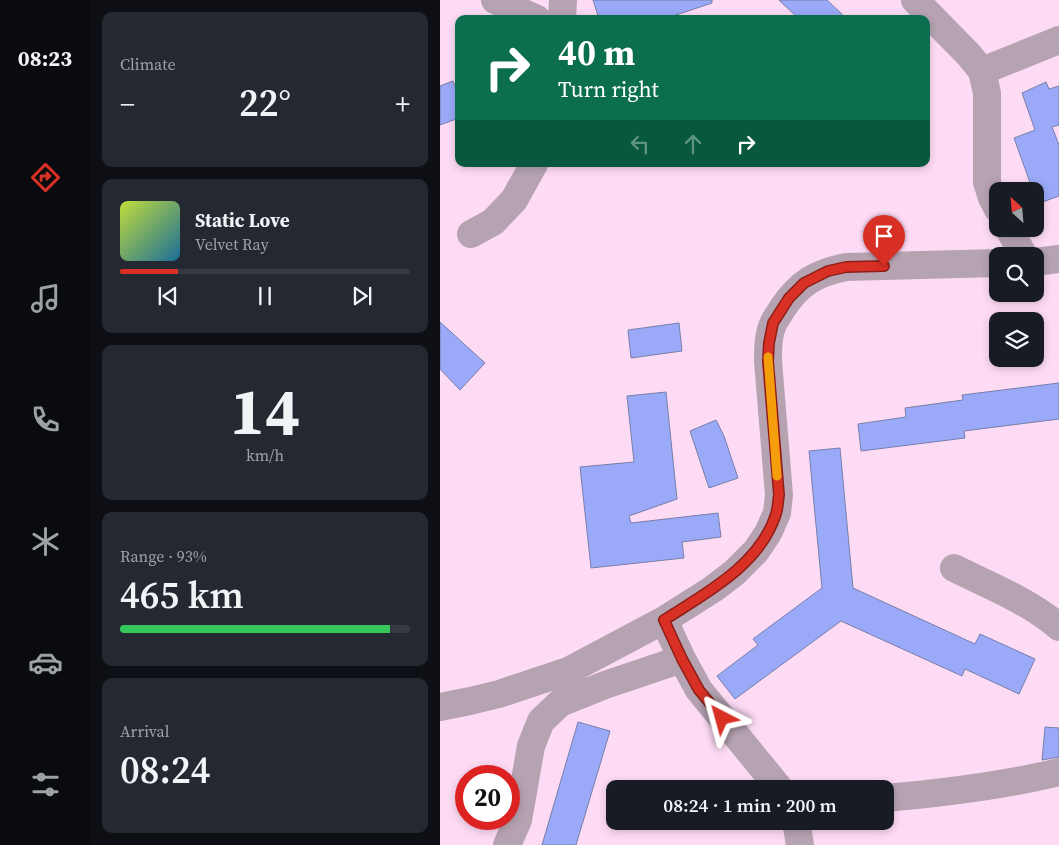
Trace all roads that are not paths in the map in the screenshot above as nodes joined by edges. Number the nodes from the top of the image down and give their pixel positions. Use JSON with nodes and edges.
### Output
{"nodes":[{"id":1,"x":495,"y":0,"type":"edge"},
{"id":2,"x":562,"y":0,"type":"edge"},
{"id":3,"x":915,"y":0,"type":"edge"},
{"id":4,"x":528,"y":15,"type":"edge"},
{"id":5,"x":562,"y":15,"type":"edge"},
{"id":6,"x":930,"y":15,"type":"edge"},
{"id":7,"x":930,"y":15,"type":"edge"},
{"id":8,"x":1059,"y":40,"type":"edge"},
{"id":9,"x":982,"y":71,"type":"junction"},
{"id":10,"x":532,"y":167,"type":"edge"},
{"id":11,"x":989,"y":188,"type":"edge"},
{"id":12,"x":471,"y":234,"type":"dead end"},
{"id":13,"x":1059,"y":259,"type":"edge"},
{"id":14,"x":1044,"y":261,"type":"edge"},
{"id":15,"x":989,"y":263,"type":"edge"},
{"id":16,"x":954,"y":568,"type":"dead end"},
{"id":17,"x":664,"y":620,"type":"junction"},
{"id":18,"x":1059,"y":627,"type":"edge"},
{"id":19,"x":682,"y":659,"type":"junction"},
{"id":20,"x":440,"y":707,"type":"edge"},
{"id":21,"x":1059,"y":772,"type":"edge"},
{"id":22,"x":773,"y":780,"type":"edge"},
{"id":23,"x":894,"y":797,"type":"edge"},
{"id":24,"x":798,"y":830,"type":"edge"},
{"id":25,"x":507,"y":845,"type":"edge"},
{"id":26,"x":800,"y":845,"type":"edge"}],
"edges":[{"from":1,"to":4,"type":"lane"},
{"from":2,"to":5,"type":"lane"},
{"from":3,"to":7,"type":"lane"},
{"from":6,"to":9,"type":"lane"},
{"from":8,"to":9,"type":"lane"},
{"from":9,"to":11,"type":"lane"},
{"from":10,"to":12,"type":"lane"},
{"from":13,"to":14,"type":"lane"},
{"from":15,"to":17,"type":"lane"},
{"from":16,"to":18,"type":"lane"},
{"from":17,"to":19,"type":"lane"},
{"from":17,"to":20,"type":"lane"},
{"from":19,"to":22,"type":"lane"},
{"from":19,"to":25,"type":"lane"},
{"from":21,"to":23,"type":"lane"},
{"from":24,"to":26,"type":"lane"}]}
